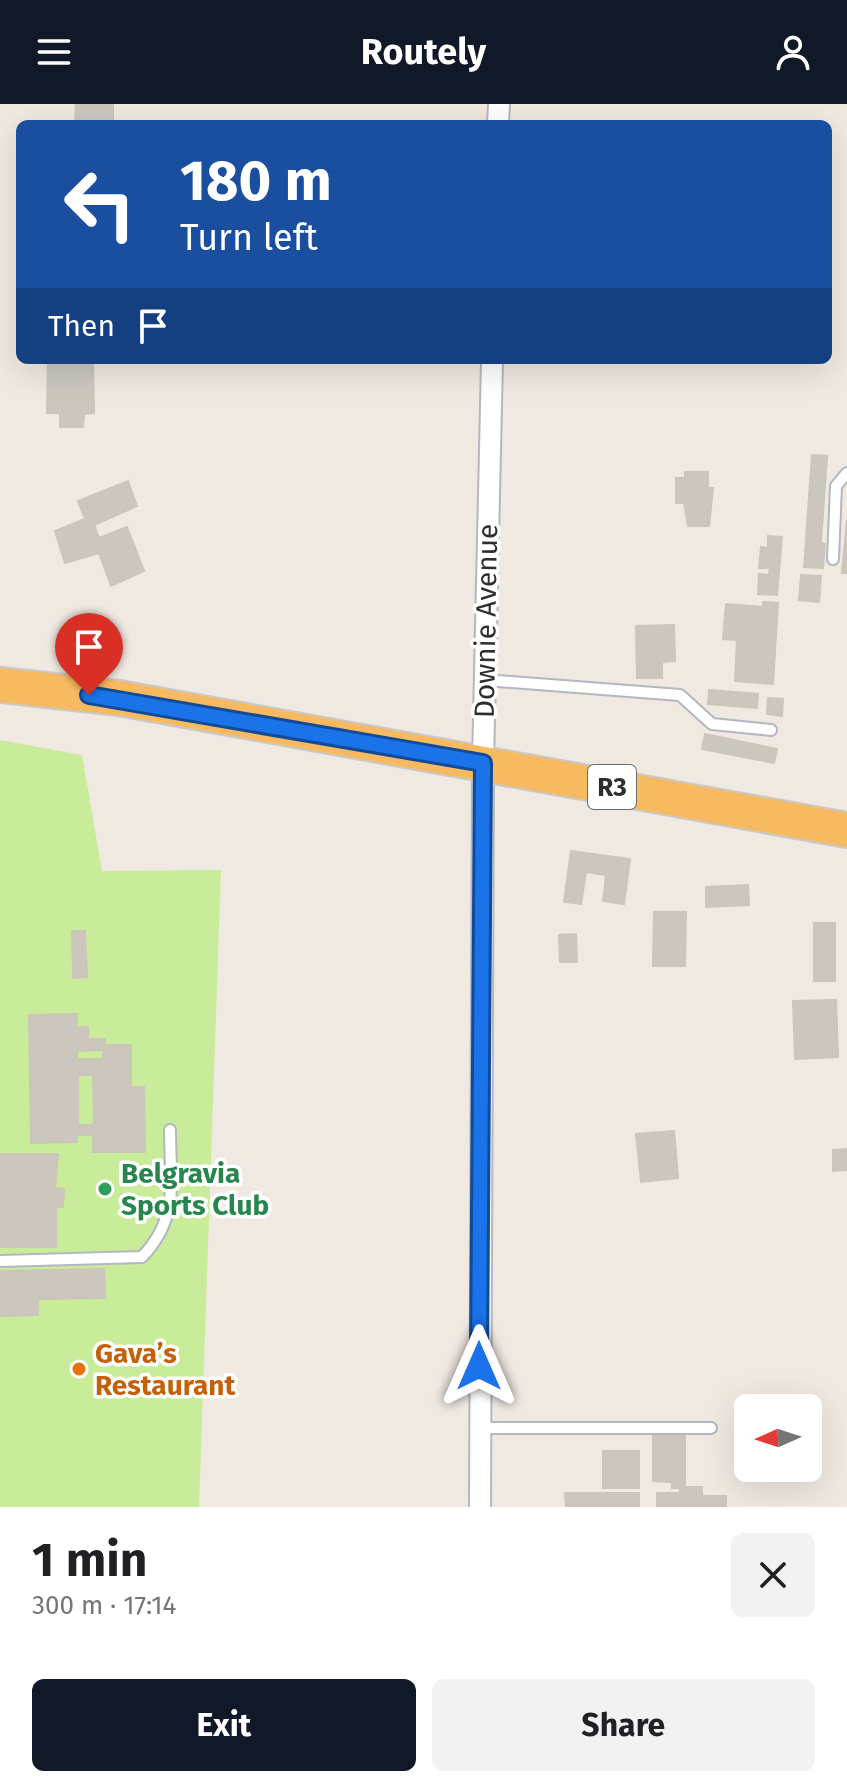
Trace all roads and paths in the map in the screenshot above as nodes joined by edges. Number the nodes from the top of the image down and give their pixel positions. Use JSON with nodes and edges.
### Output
{"nodes":[{"id":1,"x":492,"y":364,"type":"edge"},
{"id":2,"x":847,"y":473,"type":"edge"},
{"id":3,"x":833,"y":559,"type":"dead end"},
{"id":4,"x":484,"y":680,"type":"junction"},
{"id":5,"x":0,"y":685,"type":"edge"},
{"id":6,"x":771,"y":730,"type":"dead end"},
{"id":7,"x":483,"y":763,"type":"junction"},
{"id":8,"x":847,"y":830,"type":"edge"},
{"id":9,"x":170,"y":1130,"type":"dead end"},
{"id":10,"x":0,"y":1261,"type":"edge"},
{"id":11,"x":479,"y":1428,"type":"junction"},
{"id":12,"x":711,"y":1428,"type":"dead end"},
{"id":13,"x":480,"y":1507,"type":"edge"}],
"edges":[{"from":1,"to":4,"type":"street","name":"Downie Avenue"},
{"from":2,"to":3,"type":"lane"},
{"from":4,"to":6,"type":"lane"},
{"from":4,"to":7,"type":"street","name":"Downie Avenue"},
{"from":5,"to":7,"type":"highway","number":"R3"},
{"from":7,"to":8,"type":"highway","number":"R3"},
{"from":7,"to":11,"type":"street","name":"Downie Avenue"},
{"from":9,"to":10,"type":"lane"},
{"from":11,"to":12,"type":"lane"},
{"from":11,"to":13,"type":"street","name":"Downie Avenue"}]}
